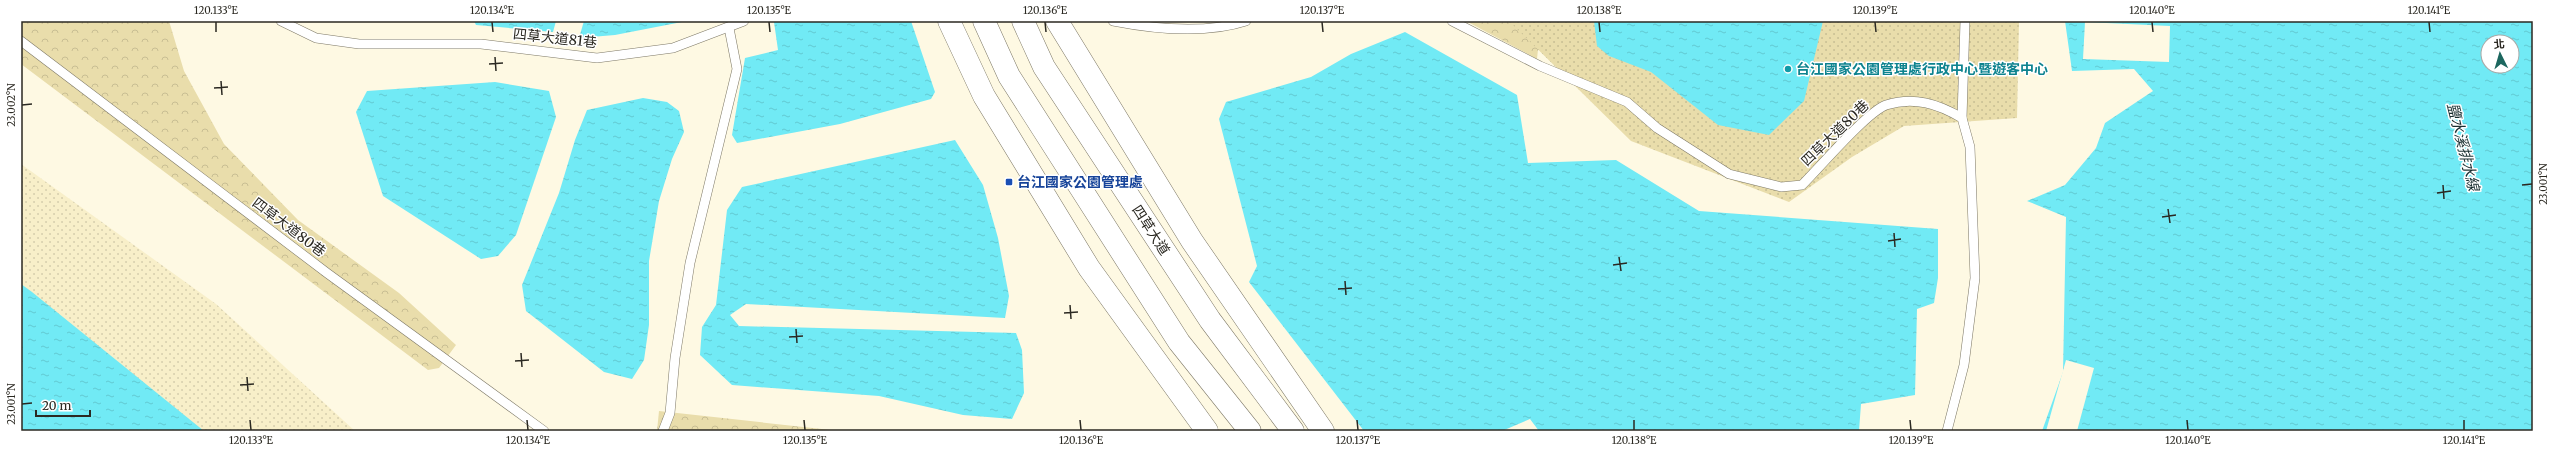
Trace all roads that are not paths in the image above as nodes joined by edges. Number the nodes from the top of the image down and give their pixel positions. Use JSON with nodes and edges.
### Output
{"nodes":[{"id":1,"x":281,"y":21,"type":"edge"},
{"id":2,"x":744,"y":21,"type":"edge"},
{"id":3,"x":949,"y":21,"type":"edge"},
{"id":4,"x":984,"y":21,"type":"edge"},
{"id":5,"x":1023,"y":21,"type":"edge"},
{"id":6,"x":1057,"y":21,"type":"edge"},
{"id":7,"x":1113,"y":21,"type":"edge"},
{"id":8,"x":1246,"y":21,"type":"edge"},
{"id":9,"x":1452,"y":21,"type":"edge"},
{"id":10,"x":1965,"y":21,"type":"edge"},
{"id":11,"x":730,"y":28,"type":"junction"},
{"id":12,"x":21,"y":41,"type":"edge"},
{"id":13,"x":1962,"y":118,"type":"junction"},
{"id":14,"x":544,"y":431,"type":"edge"},
{"id":15,"x":663,"y":431,"type":"edge"},
{"id":16,"x":1206,"y":431,"type":"edge"},
{"id":17,"x":1250,"y":431,"type":"edge"},
{"id":18,"x":1293,"y":431,"type":"edge"},
{"id":19,"x":1323,"y":431,"type":"edge"},
{"id":20,"x":1947,"y":431,"type":"edge"}],
"edges":[{"from":1,"to":11,"type":"lane","name":"四草大道81巷"},
{"from":2,"to":11,"type":"lane","name":"四草大道81巷"},
{"from":3,"to":16,"type":"street"},
{"from":4,"to":17,"type":"street"},
{"from":5,"to":18,"type":"street","name":"四草大道"},
{"from":6,"to":19,"type":"street","name":"四草大道"},
{"from":7,"to":8,"type":"lane"},
{"from":9,"to":13,"type":"lane","name":"四草大道80巷"},
{"from":10,"to":13,"type":"lane"},
{"from":11,"to":15,"type":"lane"},
{"from":12,"to":14,"type":"lane","name":"四草大道80巷"},
{"from":13,"to":20,"type":"lane"}]}
